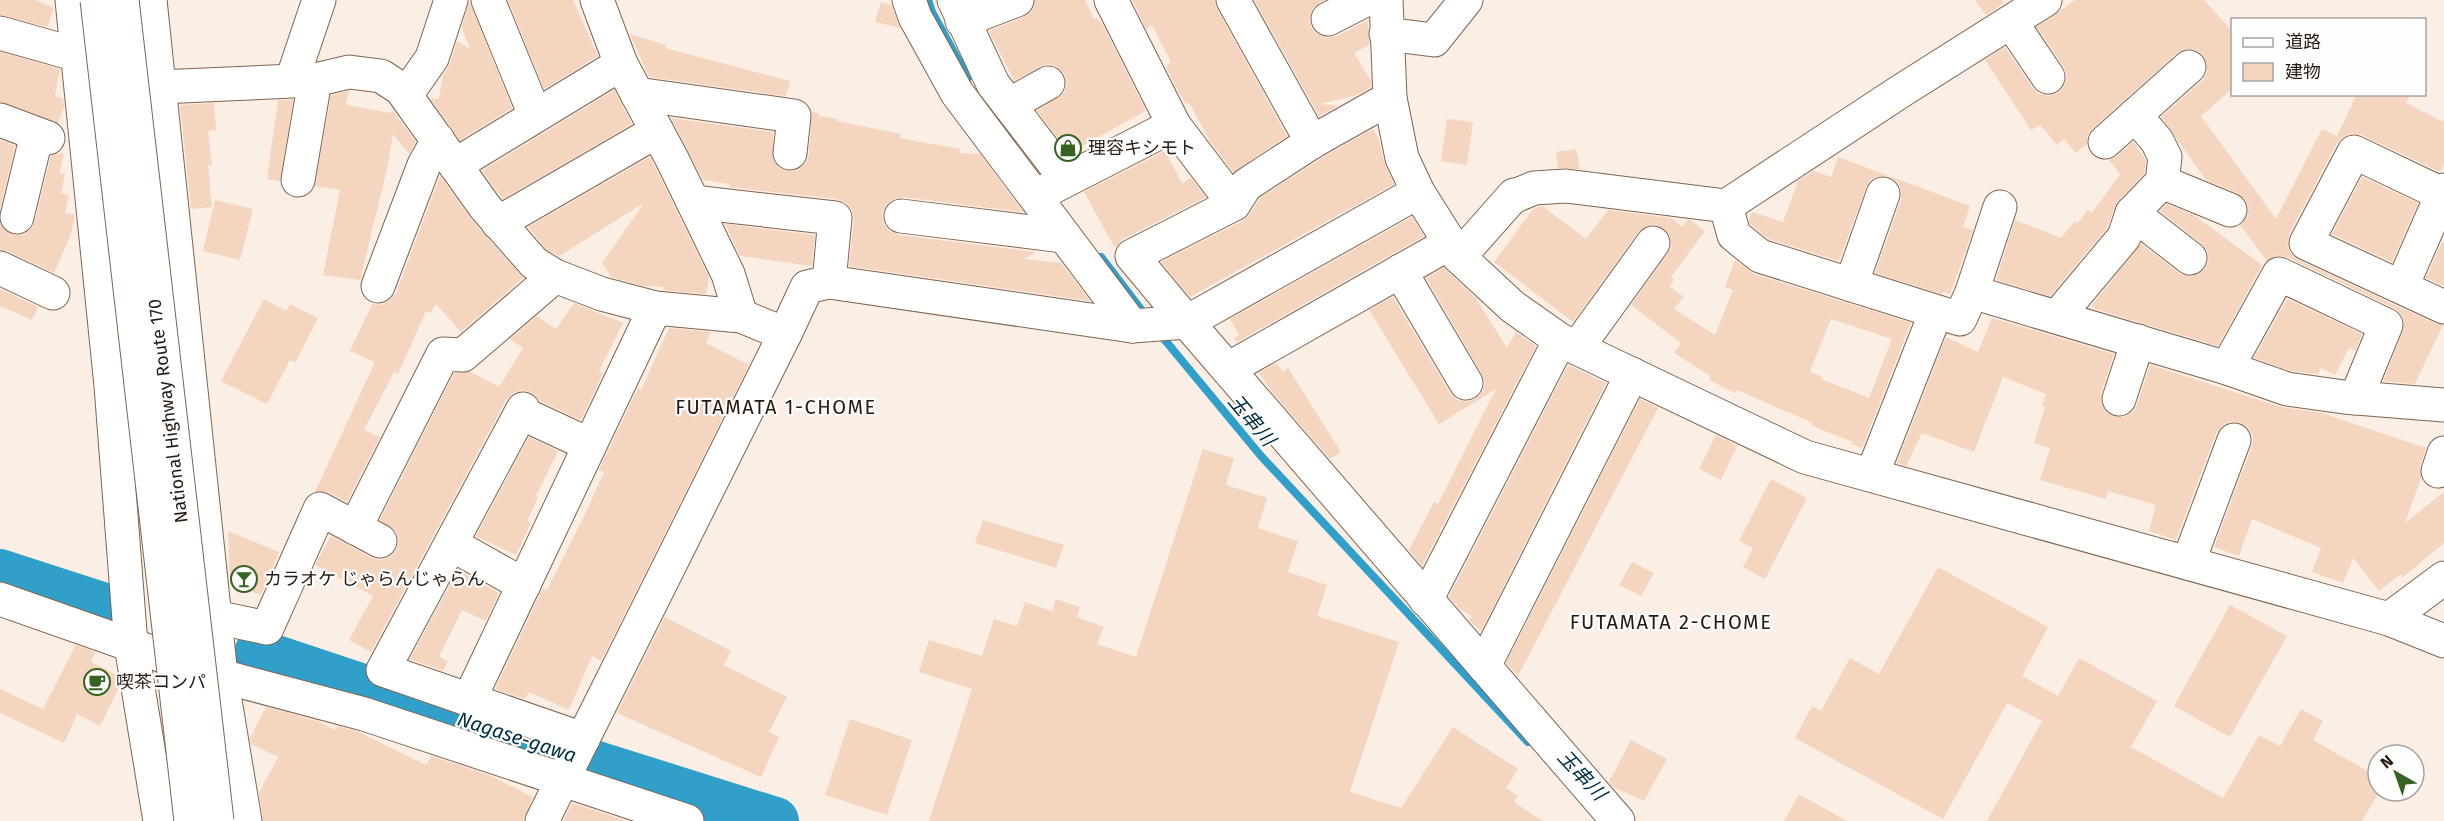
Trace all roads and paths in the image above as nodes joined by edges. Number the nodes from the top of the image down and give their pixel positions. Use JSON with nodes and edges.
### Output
{"nodes":[{"id":1,"x":72,"y":0,"type":"edge"},
{"id":2,"x":97,"y":0,"type":"edge"},
{"id":3,"x":122,"y":0,"type":"edge"},
{"id":4,"x":150,"y":0,"type":"edge"},
{"id":5,"x":319,"y":0,"type":"edge"},
{"id":6,"x":451,"y":0,"type":"edge"},
{"id":7,"x":488,"y":0,"type":"edge"},
{"id":8,"x":597,"y":0,"type":"edge"},
{"id":9,"x":909,"y":0,"type":"edge"},
{"id":10,"x":1017,"y":0,"type":"edge"},
{"id":11,"x":1111,"y":0,"type":"edge"},
{"id":12,"x":1233,"y":0,"type":"edge"},
{"id":13,"x":1365,"y":0,"type":"edge"},
{"id":14,"x":1386,"y":0,"type":"edge"},
{"id":15,"x":1466,"y":0,"type":"edge"},
{"id":16,"x":2045,"y":0,"type":"edge"},
{"id":17,"x":958,"y":10,"type":"edge"},
{"id":18,"x":1328,"y":19,"type":"dead end"},
{"id":19,"x":2011,"y":22,"type":"junction"},
{"id":20,"x":0,"y":33,"type":"edge"},
{"id":21,"x":1386,"y":34,"type":"junction"},
{"id":22,"x":78,"y":55,"type":"junction"},
{"id":23,"x":621,"y":64,"type":"junction"},
{"id":24,"x":2189,"y":67,"type":"dead end"},
{"id":25,"x":2048,"y":77,"type":"dead end"},
{"id":26,"x":303,"y":80,"type":"junction"},
{"id":27,"x":1048,"y":83,"type":"dead end"},
{"id":28,"x":159,"y":87,"type":"junction"},
{"id":29,"x":637,"y":94,"type":"junction"},
{"id":30,"x":406,"y":95,"type":"junction"},
{"id":31,"x":1390,"y":98,"type":"junction"},
{"id":32,"x":1009,"y":105,"type":"junction"},
{"id":33,"x":535,"y":115,"type":"junction"},
{"id":34,"x":2135,"y":115,"type":"junction"},
{"id":35,"x":0,"y":120,"type":"edge"},
{"id":36,"x":1174,"y":125,"type":"junction"},
{"id":37,"x":657,"y":131,"type":"junction"},
{"id":38,"x":1312,"y":142,"type":"junction"},
{"id":39,"x":2104,"y":142,"type":"dead end"},
{"id":40,"x":446,"y":153,"type":"junction"},
{"id":41,"x":790,"y":153,"type":"dead end"},
{"id":42,"x":1066,"y":179,"type":"junction"},
{"id":43,"x":298,"y":180,"type":"dead end"},
{"id":44,"x":2163,"y":182,"type":"junction"},
{"id":45,"x":1418,"y":192,"type":"junction"},
{"id":46,"x":2443,"y":192,"type":"edge"},
{"id":47,"x":1883,"y":194,"type":"dead end"},
{"id":48,"x":1034,"y":197,"type":"junction"},
{"id":49,"x":693,"y":202,"type":"junction"},
{"id":50,"x":1234,"y":204,"type":"junction"},
{"id":51,"x":1726,"y":206,"type":"junction"},
{"id":52,"x":2000,"y":207,"type":"dead end"},
{"id":53,"x":2230,"y":210,"type":"dead end"},
{"id":54,"x":2132,"y":213,"type":"junction"},
{"id":55,"x":901,"y":216,"type":"dead end"},
{"id":56,"x":17,"y":217,"type":"dead end"},
{"id":57,"x":498,"y":223,"type":"junction"},
{"id":58,"x":1063,"y":236,"type":"junction"},
{"id":59,"x":1653,"y":243,"type":"dead end"},
{"id":60,"x":1454,"y":250,"type":"junction"},
{"id":61,"x":2190,"y":258,"type":"dead end"},
{"id":62,"x":0,"y":268,"type":"edge"},
{"id":63,"x":1400,"y":271,"type":"junction"},
{"id":64,"x":555,"y":276,"type":"junction"},
{"id":65,"x":829,"y":282,"type":"junction"},
{"id":66,"x":1851,"y":285,"type":"junction"},
{"id":67,"x":378,"y":286,"type":"dead end"},
{"id":68,"x":2402,"y":286,"type":"junction"},
{"id":69,"x":1972,"y":292,"type":"junction"},
{"id":70,"x":53,"y":293,"type":"dead end"},
{"id":71,"x":2444,"y":307,"type":"edge"},
{"id":72,"x":655,"y":308,"type":"junction"},
{"id":73,"x":1936,"y":312,"type":"junction"},
{"id":74,"x":741,"y":316,"type":"junction"},
{"id":75,"x":2057,"y":317,"type":"junction"},
{"id":76,"x":1187,"y":322,"type":"junction"},
{"id":77,"x":1132,"y":326,"type":"junction"},
{"id":78,"x":785,"y":334,"type":"junction"},
{"id":79,"x":2138,"y":341,"type":"junction"},
{"id":80,"x":1568,"y":344,"type":"junction"},
{"id":81,"x":2227,"y":368,"type":"junction"},
{"id":82,"x":1228,"y":369,"type":"junction"},
{"id":83,"x":1632,"y":374,"type":"junction"},
{"id":84,"x":1466,"y":383,"type":"dead end"},
{"id":85,"x":2356,"y":398,"type":"junction"},
{"id":86,"x":2119,"y":399,"type":"dead end"},
{"id":87,"x":2444,"y":405,"type":"edge"},
{"id":88,"x":2234,"y":440,"type":"dead end"},
{"id":89,"x":590,"y":445,"type":"junction"},
{"id":90,"x":1872,"y":475,"type":"junction"},
{"id":91,"x":451,"y":544,"type":"junction"},
{"id":92,"x":2188,"y":563,"type":"junction"},
{"id":93,"x":2444,"y":578,"type":"edge"},
{"id":94,"x":524,"y":585,"type":"junction"},
{"id":95,"x":0,"y":599,"type":"edge"},
{"id":96,"x":1426,"y":600,"type":"junction"},
{"id":97,"x":215,"y":617,"type":"junction"},
{"id":98,"x":2389,"y":619,"type":"junction"},
{"id":99,"x":2444,"y":641,"type":"edge"},
{"id":100,"x":131,"y":645,"type":"junction"},
{"id":101,"x":1484,"y":666,"type":"junction"},
{"id":102,"x":221,"y":676,"type":"junction"},
{"id":103,"x":469,"y":700,"type":"junction"},
{"id":104,"x":583,"y":739,"type":"junction"},
{"id":105,"x":561,"y":781,"type":"junction"},
{"id":106,"x":160,"y":821,"type":"edge"},
{"id":107,"x":191,"y":821,"type":"edge"},
{"id":108,"x":217,"y":821,"type":"edge"},
{"id":109,"x":245,"y":821,"type":"edge"},
{"id":110,"x":542,"y":821,"type":"edge"},
{"id":111,"x":687,"y":821,"type":"edge"},
{"id":112,"x":1618,"y":821,"type":"edge"}],
"edges":[{"from":1,"to":22,"type":"main road"},
{"from":2,"to":107,"type":"main road","name":"National Highway Route 170","bridge":true},
{"from":3,"to":108,"type":"main road","name":"National Highway Route 170","bridge":true},
{"from":4,"to":28,"type":"main road"},
{"from":5,"to":26,"type":"main road"},
{"from":6,"to":30,"type":"main road"},
{"from":7,"to":33,"type":"main road"},
{"from":8,"to":23,"type":"main road"},
{"from":9,"to":48,"type":"main road"},
{"from":10,"to":17,"type":"main road"},
{"from":11,"to":36,"type":"main road"},
{"from":12,"to":38,"type":"main road"},
{"from":13,"to":18,"type":"main road"},
{"from":14,"to":21,"type":"main road"},
{"from":15,"to":21,"type":"main road"},
{"from":16,"to":19,"type":"main road"},
{"from":17,"to":32,"type":"main road"},
{"from":19,"to":25,"type":"main road"},
{"from":19,"to":51,"type":"main road"},
{"from":20,"to":22,"type":"main road"},
{"from":21,"to":31,"type":"main road"},
{"from":22,"to":28,"type":"main road"},
{"from":22,"to":100,"type":"main road"},
{"from":23,"to":29,"type":"main road"},
{"from":23,"to":33,"type":"main road"},
{"from":24,"to":34,"type":"main road"},
{"from":26,"to":28,"type":"main road"},
{"from":26,"to":30,"type":"main road"},
{"from":26,"to":43,"type":"main road"},
{"from":27,"to":32,"type":"main road"},
{"from":28,"to":97,"type":"main road"},
{"from":29,"to":37,"type":"main road"},
{"from":29,"to":41,"type":"main road"},
{"from":30,"to":40,"type":"main road"},
{"from":31,"to":38,"type":"main road"},
{"from":31,"to":45,"type":"main road"},
{"from":32,"to":42,"type":"main road"},
{"from":33,"to":40,"type":"main road"},
{"from":34,"to":39,"type":"main road"},
{"from":34,"to":44,"type":"main road"},
{"from":35,"to":56,"type":"main road"},
{"from":36,"to":42,"type":"main road"},
{"from":36,"to":50,"type":"main road"},
{"from":37,"to":49,"type":"main road"},
{"from":37,"to":57,"type":"main road"},
{"from":38,"to":50,"type":"main road"},
{"from":40,"to":57,"type":"main road"},
{"from":40,"to":67,"type":"main road"},
{"from":42,"to":48,"type":"main road"},
{"from":44,"to":53,"type":"main road"},
{"from":44,"to":54,"type":"main road"},
{"from":45,"to":60,"type":"main road"},
{"from":45,"to":76,"type":"main road"},
{"from":46,"to":68,"type":"main road"},
{"from":46,"to":68,"type":"main road"},
{"from":47,"to":66,"type":"main road"},
{"from":48,"to":58,"type":"main road"},
{"from":49,"to":65,"type":"main road"},
{"from":49,"to":74,"type":"main road"},
{"from":50,"to":76,"type":"main road"},
{"from":51,"to":60,"type":"main road"},
{"from":51,"to":66,"type":"main road"},
{"from":52,"to":69,"type":"main road"},
{"from":54,"to":61,"type":"main road"},
{"from":54,"to":75,"type":"main road"},
{"from":55,"to":58,"type":"main road"},
{"from":57,"to":64,"type":"main road"},
{"from":58,"to":77,"type":"main road"},
{"from":59,"to":80,"type":"main road"},
{"from":60,"to":63,"type":"main road"},
{"from":60,"to":80,"type":"main road"},
{"from":62,"to":70,"type":"main road"},
{"from":63,"to":82,"type":"main road"},
{"from":63,"to":84,"type":"main road"},
{"from":64,"to":72,"type":"main road"},
{"from":64,"to":97,"type":"main road"},
{"from":65,"to":77,"type":"main road"},
{"from":65,"to":78,"type":"main road"},
{"from":66,"to":73,"type":"main road"},
{"from":68,"to":71,"type":"main road"},
{"from":69,"to":73,"type":"main road"},
{"from":69,"to":75,"type":"main road"},
{"from":72,"to":74,"type":"main road"},
{"from":72,"to":89,"type":"main road"},
{"from":73,"to":90,"type":"main road"},
{"from":74,"to":78,"type":"main road"},
{"from":75,"to":79,"type":"main road"},
{"from":76,"to":77,"type":"main road"},
{"from":76,"to":82,"type":"main road"},
{"from":78,"to":104,"type":"main road"},
{"from":79,"to":81,"type":"main road"},
{"from":79,"to":86,"type":"main road"},
{"from":80,"to":83,"type":"main road"},
{"from":80,"to":96,"type":"main road"},
{"from":81,"to":85,"type":"main road"},
{"from":81,"to":85,"type":"main road"},
{"from":82,"to":96,"type":"main road"},
{"from":83,"to":90,"type":"main road"},
{"from":83,"to":101,"type":"main road"},
{"from":85,"to":87,"type":"main road"},
{"from":88,"to":92,"type":"main road"},
{"from":89,"to":91,"type":"main road"},
{"from":89,"to":94,"type":"main road"},
{"from":90,"to":92,"type":"main road"},
{"from":91,"to":94,"type":"main road"},
{"from":91,"to":103,"type":"main road"},
{"from":92,"to":98,"type":"main road"},
{"from":93,"to":98,"type":"main road"},
{"from":94,"to":103,"type":"main road"},
{"from":95,"to":100,"type":"main road"},
{"from":96,"to":101,"type":"main road"},
{"from":97,"to":102,"type":"main road"},
{"from":98,"to":99,"type":"main road"},
{"from":100,"to":102,"type":"main road"},
{"from":100,"to":106,"type":"main road"},
{"from":101,"to":112,"type":"main road"},
{"from":102,"to":105,"type":"main road"},
{"from":102,"to":109,"type":"main road"},
{"from":103,"to":104,"type":"main road"},
{"from":104,"to":105,"type":"main road"},
{"from":105,"to":110,"type":"main road"},
{"from":105,"to":111,"type":"main road"}]}
